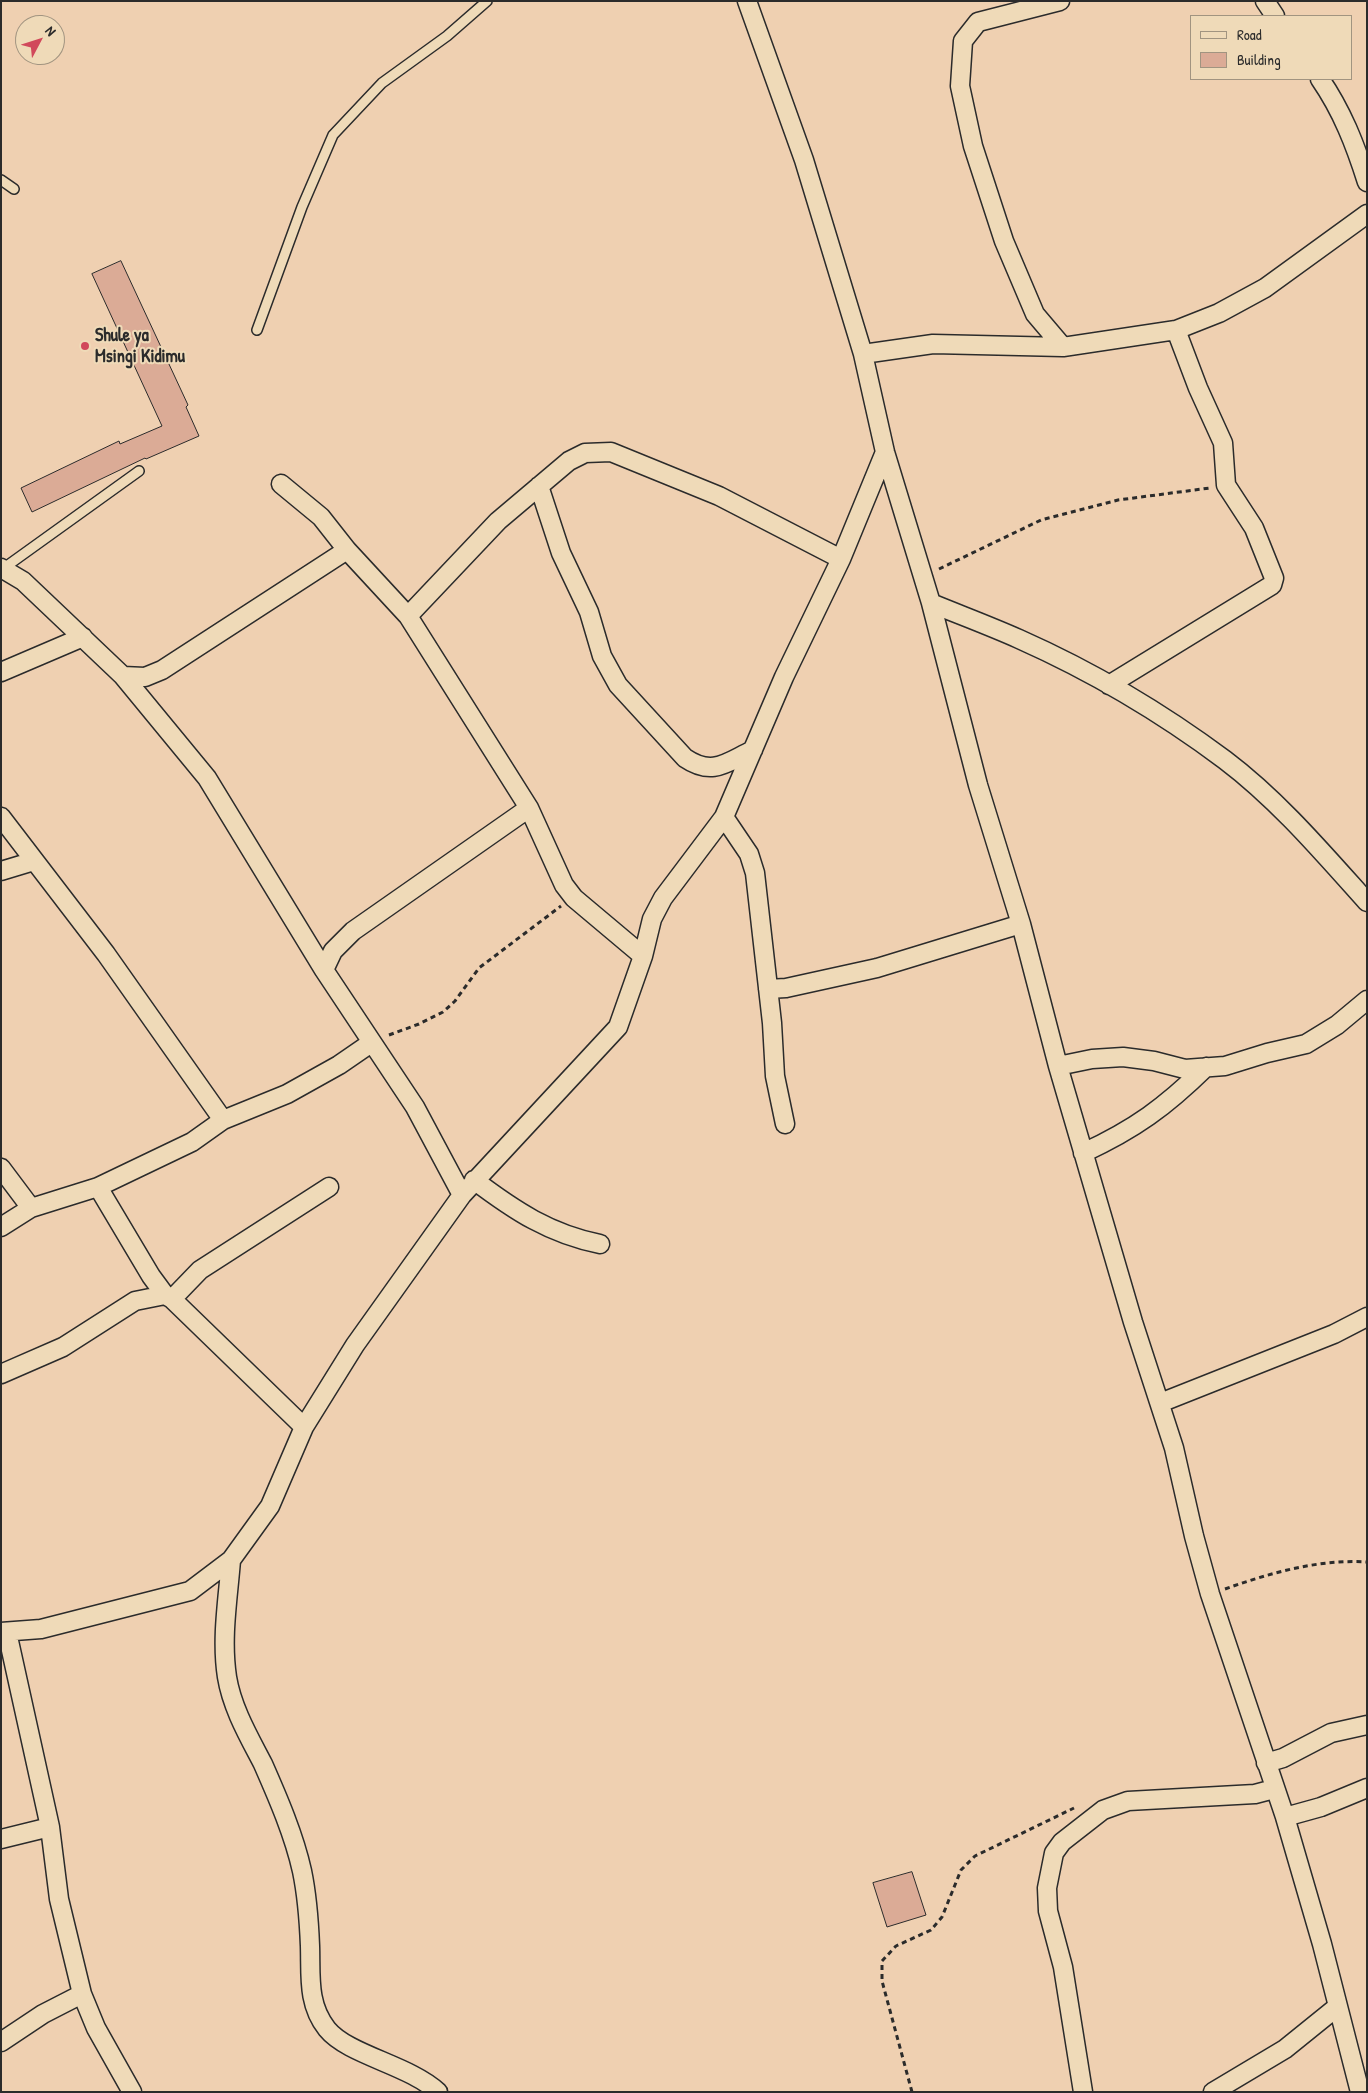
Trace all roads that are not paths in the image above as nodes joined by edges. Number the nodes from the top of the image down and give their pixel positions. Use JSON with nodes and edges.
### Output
{"nodes":[{"id":1,"x":487,"y":1,"type":"edge"},
{"id":2,"x":747,"y":1,"type":"edge"},
{"id":3,"x":1060,"y":1,"type":"edge"},
{"id":4,"x":1265,"y":1,"type":"edge"},
{"id":5,"x":1275,"y":15,"type":"edge"},
{"id":6,"x":1321,"y":80,"type":"edge"},
{"id":7,"x":1,"y":180,"type":"edge"},
{"id":8,"x":1367,"y":182,"type":"edge"},
{"id":9,"x":14,"y":189,"type":"dead end"},
{"id":10,"x":1367,"y":214,"type":"edge"},
{"id":11,"x":257,"y":330,"type":"dead end"},
{"id":12,"x":1176,"y":330,"type":"junction"},
{"id":13,"x":1063,"y":347,"type":"junction"},
{"id":14,"x":863,"y":354,"type":"junction"},
{"id":15,"x":885,"y":452,"type":"junction"},
{"id":16,"x":139,"y":471,"type":"dead end"},
{"id":17,"x":281,"y":484,"type":"dead end"},
{"id":18,"x":539,"y":486,"type":"junction"},
{"id":19,"x":347,"y":550,"type":"junction"},
{"id":20,"x":841,"y":559,"type":"junction"},
{"id":21,"x":3,"y":568,"type":"edge"},
{"id":22,"x":931,"y":603,"type":"junction"},
{"id":23,"x":408,"y":616,"type":"junction"},
{"id":24,"x":83,"y":637,"type":"junction"},
{"id":25,"x":1,"y":672,"type":"edge"},
{"id":26,"x":123,"y":676,"type":"junction"},
{"id":27,"x":1109,"y":685,"type":"junction"},
{"id":28,"x":753,"y":750,"type":"junction"},
{"id":29,"x":529,"y":808,"type":"junction"},
{"id":30,"x":1,"y":817,"type":"edge"},
{"id":31,"x":724,"y":817,"type":"junction"},
{"id":32,"x":34,"y":861,"type":"junction"},
{"id":33,"x":1,"y":871,"type":"edge"},
{"id":34,"x":1367,"y":902,"type":"edge"},
{"id":35,"x":1021,"y":924,"type":"junction"},
{"id":36,"x":643,"y":956,"type":"junction"},
{"id":37,"x":324,"y":970,"type":"junction"},
{"id":38,"x":768,"y":989,"type":"junction"},
{"id":39,"x":1367,"y":1000,"type":"edge"},
{"id":40,"x":369,"y":1041,"type":"junction"},
{"id":41,"x":1058,"y":1066,"type":"junction"},
{"id":42,"x":1206,"y":1067,"type":"junction"},
{"id":43,"x":223,"y":1120,"type":"junction"},
{"id":44,"x":785,"y":1124,"type":"dead end"},
{"id":45,"x":1083,"y":1153,"type":"junction"},
{"id":46,"x":1,"y":1168,"type":"edge"},
{"id":47,"x":474,"y":1180,"type":"junction"},
{"id":48,"x":98,"y":1186,"type":"junction"},
{"id":49,"x":329,"y":1187,"type":"dead end"},
{"id":50,"x":462,"y":1195,"type":"junction"},
{"id":51,"x":31,"y":1208,"type":"junction"},
{"id":52,"x":1,"y":1227,"type":"edge"},
{"id":53,"x":600,"y":1244,"type":"dead end"},
{"id":54,"x":169,"y":1297,"type":"junction"},
{"id":55,"x":1367,"y":1317,"type":"edge"},
{"id":56,"x":1,"y":1374,"type":"edge"},
{"id":57,"x":1160,"y":1403,"type":"junction"},
{"id":58,"x":304,"y":1427,"type":"junction"},
{"id":59,"x":231,"y":1560,"type":"junction"},
{"id":60,"x":4,"y":1632,"type":"edge"},
{"id":61,"x":1367,"y":1726,"type":"edge"},
{"id":62,"x":1266,"y":1763,"type":"junction"},
{"id":63,"x":1367,"y":1788,"type":"edge"},
{"id":64,"x":1274,"y":1789,"type":"junction"},
{"id":65,"x":1284,"y":1817,"type":"junction"},
{"id":66,"x":50,"y":1827,"type":"junction"},
{"id":67,"x":1,"y":1839,"type":"edge"},
{"id":68,"x":82,"y":1994,"type":"junction"},
{"id":69,"x":1337,"y":2007,"type":"junction"},
{"id":70,"x":1,"y":2042,"type":"edge"},
{"id":71,"x":132,"y":2092,"type":"edge"},
{"id":72,"x":438,"y":2092,"type":"edge"},
{"id":73,"x":1084,"y":2092,"type":"edge"},
{"id":74,"x":1213,"y":2092,"type":"edge"},
{"id":75,"x":1360,"y":2092,"type":"edge"}],
"edges":[{"from":1,"to":11,"type":"lane"},
{"from":2,"to":14,"type":"street"},
{"from":3,"to":13,"type":"street"},
{"from":4,"to":5,"type":"street"},
{"from":6,"to":8,"type":"street"},
{"from":7,"to":9,"type":"lane"},
{"from":10,"to":12,"type":"street"},
{"from":12,"to":13,"type":"street"},
{"from":12,"to":27,"type":"street"},
{"from":13,"to":14,"type":"street"},
{"from":14,"to":15,"type":"street"},
{"from":15,"to":20,"type":"street"},
{"from":15,"to":22,"type":"street"},
{"from":16,"to":21,"type":"lane"},
{"from":17,"to":19,"type":"street"},
{"from":18,"to":20,"type":"street"},
{"from":18,"to":23,"type":"street"},
{"from":18,"to":28,"type":"street"},
{"from":19,"to":23,"type":"street"},
{"from":19,"to":26,"type":"street"},
{"from":20,"to":28,"type":"street"},
{"from":21,"to":24,"type":"street"},
{"from":22,"to":27,"type":"street"},
{"from":22,"to":35,"type":"street"},
{"from":23,"to":29,"type":"street"},
{"from":24,"to":25,"type":"street"},
{"from":24,"to":26,"type":"street"},
{"from":26,"to":37,"type":"street"},
{"from":27,"to":34,"type":"street"},
{"from":28,"to":31,"type":"street"},
{"from":29,"to":36,"type":"street"},
{"from":29,"to":37,"type":"street"},
{"from":30,"to":32,"type":"street"},
{"from":31,"to":36,"type":"street"},
{"from":31,"to":38,"type":"street"},
{"from":32,"to":33,"type":"street"},
{"from":32,"to":43,"type":"street"},
{"from":35,"to":38,"type":"street"},
{"from":35,"to":41,"type":"street"},
{"from":36,"to":47,"type":"street"},
{"from":37,"to":40,"type":"street"},
{"from":38,"to":44,"type":"street"},
{"from":39,"to":42,"type":"street"},
{"from":40,"to":43,"type":"street"},
{"from":40,"to":50,"type":"street"},
{"from":41,"to":42,"type":"street"},
{"from":41,"to":45,"type":"street"},
{"from":42,"to":45,"type":"street"},
{"from":43,"to":48,"type":"street"},
{"from":45,"to":57,"type":"street"},
{"from":46,"to":51,"type":"street"},
{"from":47,"to":50,"type":"street"},
{"from":47,"to":53,"type":"street"},
{"from":48,"to":51,"type":"street"},
{"from":48,"to":54,"type":"street"},
{"from":49,"to":54,"type":"street"},
{"from":50,"to":58,"type":"street"},
{"from":51,"to":52,"type":"street"},
{"from":54,"to":56,"type":"street"},
{"from":54,"to":58,"type":"street"},
{"from":55,"to":57,"type":"street"},
{"from":57,"to":62,"type":"street"},
{"from":58,"to":59,"type":"street"},
{"from":59,"to":60,"type":"street"},
{"from":59,"to":72,"type":"street"},
{"from":60,"to":66,"type":"street"},
{"from":61,"to":62,"type":"street"},
{"from":62,"to":64,"type":"street"},
{"from":63,"to":65,"type":"street"},
{"from":64,"to":65,"type":"street"},
{"from":64,"to":73,"type":"street"},
{"from":65,"to":69,"type":"street"},
{"from":66,"to":67,"type":"street"},
{"from":66,"to":68,"type":"street"},
{"from":68,"to":70,"type":"street"},
{"from":68,"to":71,"type":"street"},
{"from":69,"to":74,"type":"street"},
{"from":69,"to":75,"type":"street"}]}
